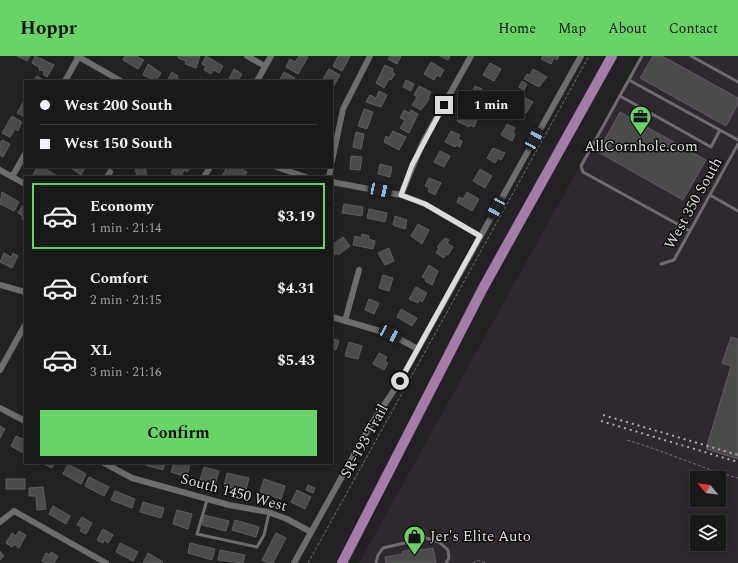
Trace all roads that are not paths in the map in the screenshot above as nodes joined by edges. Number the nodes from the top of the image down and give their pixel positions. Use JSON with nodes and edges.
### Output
{"nodes":[{"id":1,"x":78,"y":56,"type":"edge"},
{"id":2,"x":247,"y":56,"type":"edge"},
{"id":3,"x":271,"y":56,"type":"edge"},
{"id":4,"x":370,"y":56,"type":"edge"},
{"id":5,"x":471,"y":56,"type":"edge"},
{"id":6,"x":581,"y":56,"type":"edge"},
{"id":7,"x":612,"y":56,"type":"edge"},
{"id":8,"x":642,"y":56,"type":"edge"},
{"id":9,"x":691,"y":56,"type":"edge"},
{"id":10,"x":266,"y":66,"type":"junction"},
{"id":11,"x":66,"y":80,"type":"edge"},
{"id":12,"x":119,"y":80,"type":"edge"},
{"id":13,"x":258,"y":80,"type":"edge"},
{"id":14,"x":629,"y":80,"type":"junction"},
{"id":15,"x":738,"y":82,"type":"edge"},
{"id":16,"x":620,"y":96,"type":"junction"},
{"id":17,"x":720,"y":130,"type":"junction"},
{"id":18,"x":738,"y":140,"type":"edge"},
{"id":19,"x":738,"y":144,"type":"edge"},
{"id":20,"x":24,"y":156,"type":"edge"},
{"id":21,"x":333,"y":156,"type":"edge"},
{"id":22,"x":279,"y":168,"type":"edge"},
{"id":23,"x":0,"y":170,"type":"edge"},
{"id":24,"x":303,"y":176,"type":"edge"},
{"id":25,"x":12,"y":177,"type":"junction"},
{"id":26,"x":333,"y":182,"type":"edge"},
{"id":27,"x":24,"y":183,"type":"edge"},
{"id":28,"x":401,"y":195,"type":"junction"},
{"id":29,"x":710,"y":196,"type":"junction"},
{"id":30,"x":738,"y":211,"type":"edge"},
{"id":31,"x":690,"y":232,"type":"junction"},
{"id":32,"x":480,"y":236,"type":"junction"},
{"id":33,"x":661,"y":264,"type":"dead end"},
{"id":34,"x":359,"y":270,"type":"dead end"},
{"id":35,"x":0,"y":285,"type":"edge"},
{"id":36,"x":24,"y":292,"type":"edge"},
{"id":37,"x":333,"y":317,"type":"edge"},
{"id":38,"x":345,"y":321,"type":"junction"},
{"id":39,"x":24,"y":327,"type":"edge"},
{"id":40,"x":418,"y":349,"type":"junction"},
{"id":41,"x":0,"y":370,"type":"edge"},
{"id":42,"x":0,"y":408,"type":"edge"},
{"id":43,"x":24,"y":420,"type":"edge"},
{"id":44,"x":106,"y":464,"type":"edge"},
{"id":45,"x":207,"y":499,"type":"junction"},
{"id":46,"x":269,"y":513,"type":"junction"},
{"id":47,"x":0,"y":522,"type":"edge"},
{"id":48,"x":311,"y":532,"type":"junction"},
{"id":49,"x":106,"y":563,"type":"edge"},
{"id":50,"x":294,"y":563,"type":"edge"},
{"id":51,"x":342,"y":563,"type":"edge"},
{"id":52,"x":376,"y":563,"type":"edge"},
{"id":53,"x":446,"y":563,"type":"edge"}],
"edges":[{"from":1,"to":11,"type":"street"},
{"from":1,"to":12,"type":"street"},
{"from":2,"to":10,"type":"street"},
{"from":3,"to":10,"type":"street"},
{"from":4,"to":21,"type":"street"},
{"from":5,"to":28,"type":"street"},
{"from":6,"to":32,"type":"street"},
{"from":7,"to":51,"type":"main road"},
{"from":8,"to":14,"type":"lane"},
{"from":9,"to":15,"type":"lane"},
{"from":10,"to":13,"type":"street"},
{"from":14,"to":16,"type":"lane"},
{"from":14,"to":17,"type":"lane"},
{"from":16,"to":17,"type":"lane"},
{"from":16,"to":31,"type":"lane"},
{"from":17,"to":18,"type":"lane"},
{"from":19,"to":29,"type":"lane","name":"West 350 South"},
{"from":20,"to":25,"type":"street"},
{"from":22,"to":24,"type":"street"},
{"from":23,"to":25,"type":"street"},
{"from":25,"to":27,"type":"street"},
{"from":26,"to":28,"type":"street"},
{"from":28,"to":32,"type":"street"},
{"from":29,"to":30,"type":"lane"},
{"from":29,"to":31,"type":"lane","name":"West 350 South"},
{"from":31,"to":33,"type":"lane","name":"West 350 South"},
{"from":32,"to":40,"type":"street"},
{"from":34,"to":38,"type":"street"},
{"from":35,"to":36,"type":"street"},
{"from":37,"to":38,"type":"street"},
{"from":38,"to":40,"type":"street"},
{"from":39,"to":41,"type":"street"},
{"from":40,"to":48,"type":"street"},
{"from":42,"to":43,"type":"street"},
{"from":44,"to":45,"type":"street","name":"South 1450 West"},
{"from":45,"to":46,"type":"street","name":"South 1450 West"},
{"from":45,"to":46,"type":"lane"},
{"from":46,"to":48,"type":"street","name":"South 1450 West"},
{"from":47,"to":49,"type":"street"},
{"from":48,"to":50,"type":"street"},
{"from":52,"to":53,"type":"lane"}]}
